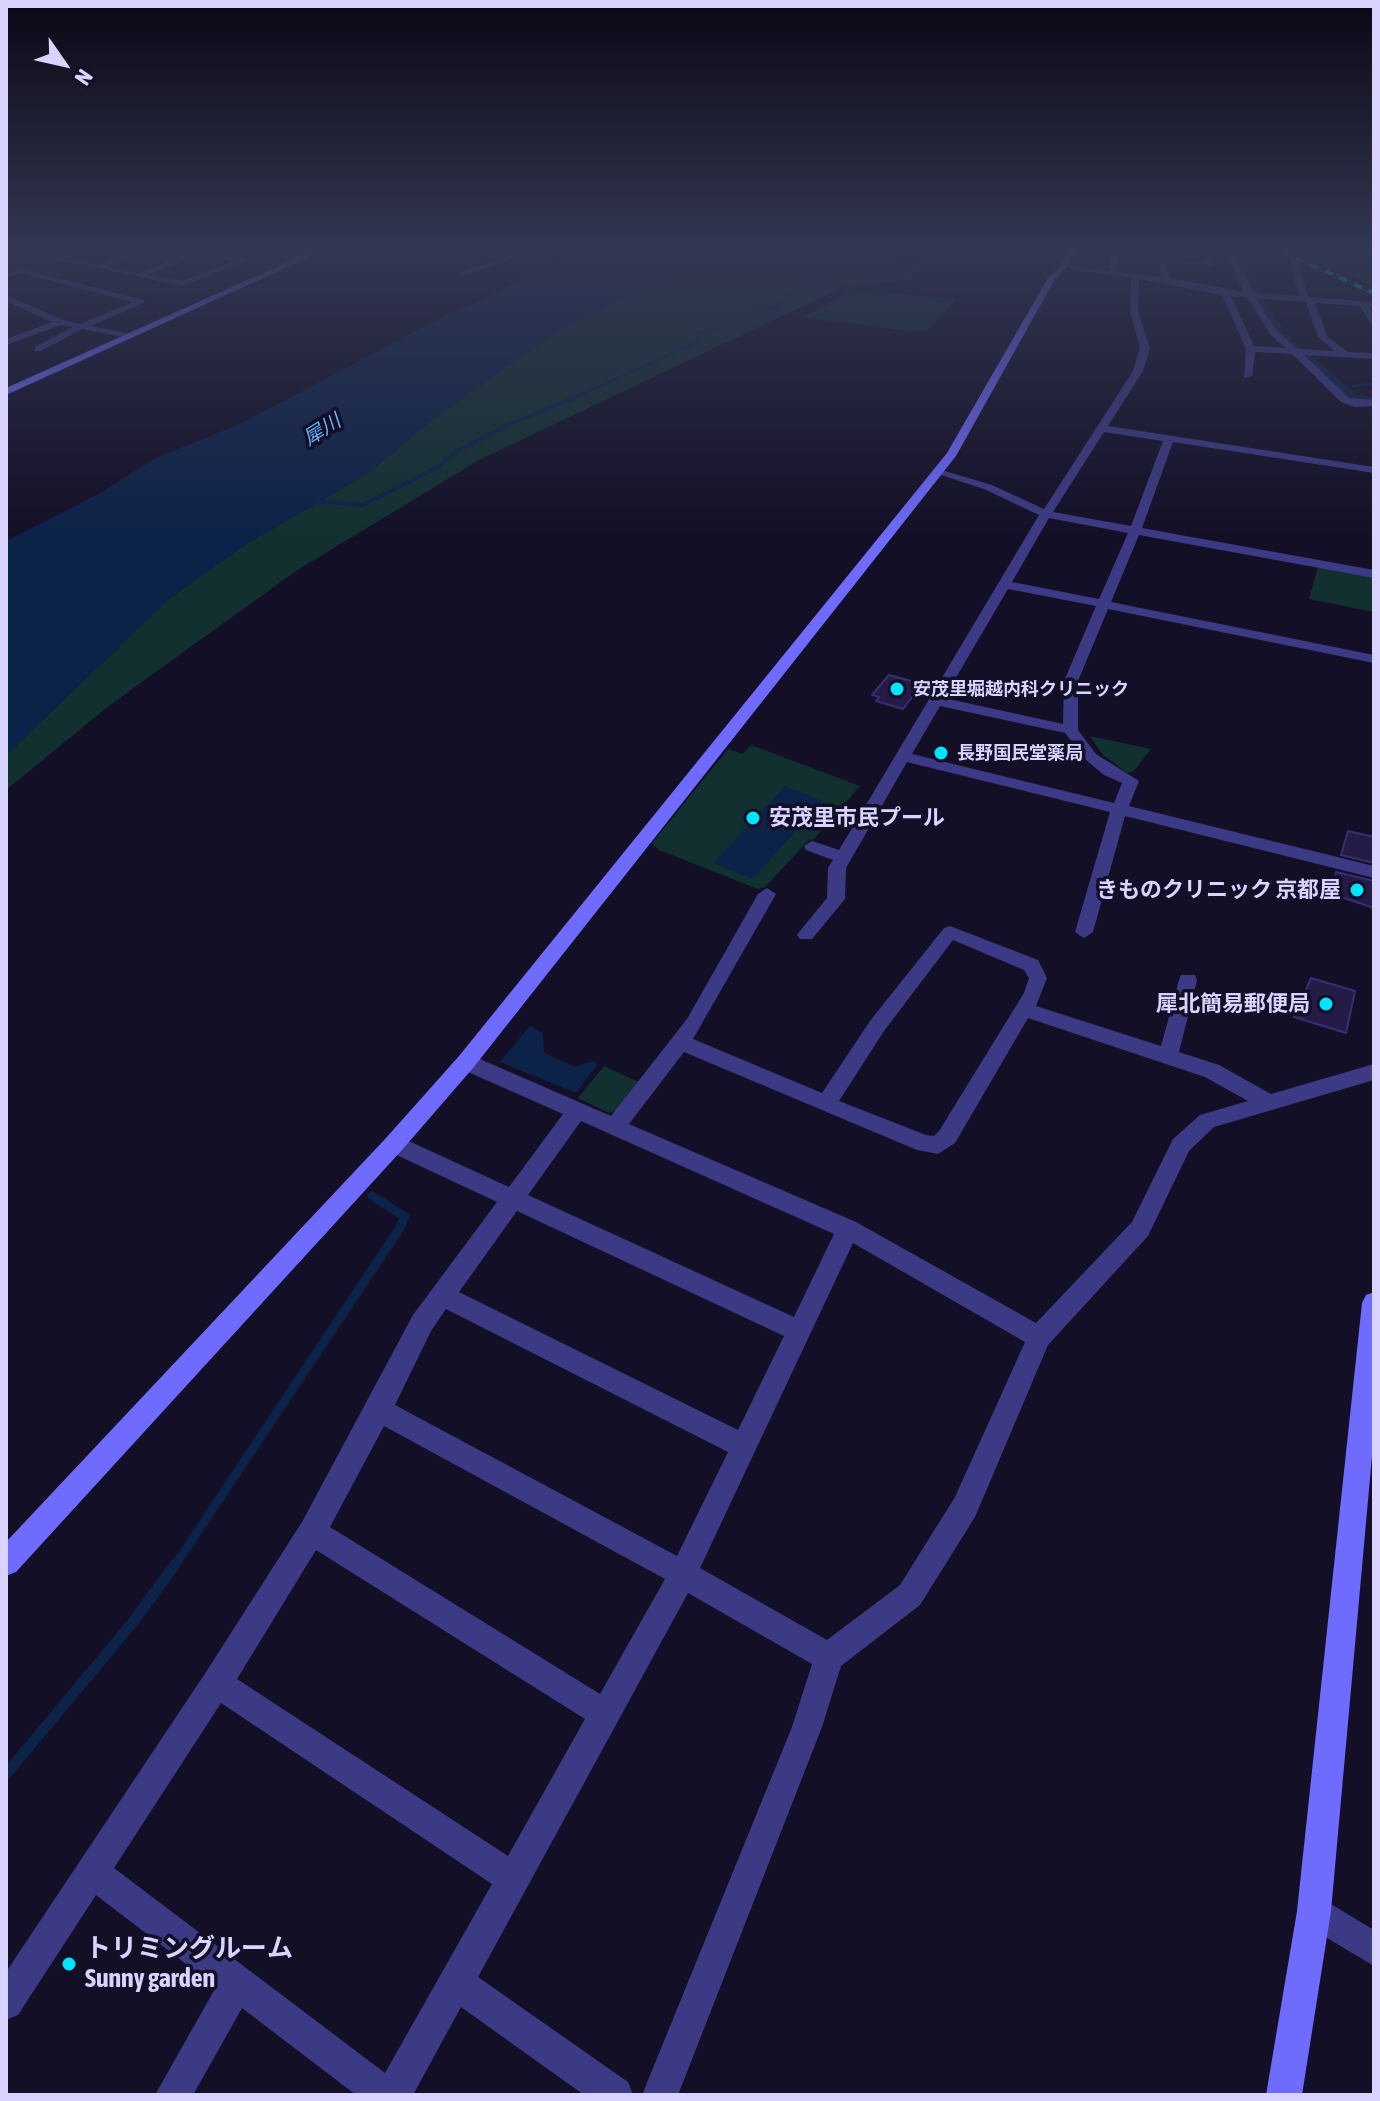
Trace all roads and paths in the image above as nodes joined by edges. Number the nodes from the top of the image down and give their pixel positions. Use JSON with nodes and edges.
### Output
{"nodes":[{"id":1,"x":44,"y":346,"type":"edge"},
{"id":2,"x":104,"y":346,"type":"edge"},
{"id":3,"x":1015,"y":346,"type":"edge"},
{"id":4,"x":1144,"y":346,"type":"edge"},
{"id":5,"x":1250,"y":346,"type":"edge"},
{"id":6,"x":1288,"y":346,"type":"edge"},
{"id":7,"x":1335,"y":346,"type":"edge"},
{"id":8,"x":38,"y":349,"type":"dead end"},
{"id":9,"x":1251,"y":349,"type":"junction"},
{"id":10,"x":1293,"y":351,"type":"junction"},
{"id":11,"x":1345,"y":354,"type":"junction"},
{"id":12,"x":1374,"y":356,"type":"edge"},
{"id":13,"x":1247,"y":376,"type":"dead end"},
{"id":14,"x":6,"y":392,"type":"edge"},
{"id":15,"x":1374,"y":403,"type":"edge"},
{"id":16,"x":1099,"y":428,"type":"junction"},
{"id":17,"x":1169,"y":439,"type":"junction"},
{"id":18,"x":1374,"y":470,"type":"edge"},
{"id":19,"x":938,"y":472,"type":"junction"},
{"id":20,"x":1046,"y":514,"type":"junction"},
{"id":21,"x":1135,"y":530,"type":"junction"},
{"id":22,"x":1374,"y":574,"type":"edge"},
{"id":23,"x":1005,"y":584,"type":"junction"},
{"id":24,"x":1103,"y":603,"type":"junction"},
{"id":25,"x":1374,"y":659,"type":"edge"},
{"id":26,"x":936,"y":701,"type":"junction"},
{"id":27,"x":1070,"y":730,"type":"junction"},
{"id":28,"x":903,"y":756,"type":"junction"},
{"id":29,"x":1119,"y":810,"type":"junction"},
{"id":30,"x":812,"y":846,"type":"dead end"},
{"id":31,"x":843,"y":857,"type":"junction"},
{"id":32,"x":1374,"y":872,"type":"edge"},
{"id":33,"x":767,"y":894,"type":"dead end"},
{"id":34,"x":1084,"y":932,"type":"dead end"},
{"id":35,"x":806,"y":935,"type":"dead end"},
{"id":36,"x":1188,"y":980,"type":"dead end"},
{"id":37,"x":1025,"y":1010,"type":"junction"},
{"id":38,"x":681,"y":1043,"type":"junction"},
{"id":39,"x":1168,"y":1056,"type":"junction"},
{"id":40,"x":466,"y":1062,"type":"junction"},
{"id":41,"x":1374,"y":1072,"type":"edge"},
{"id":42,"x":1270,"y":1103,"type":"junction"},
{"id":43,"x":826,"y":1104,"type":"junction"},
{"id":44,"x":578,"y":1109,"type":"junction"},
{"id":45,"x":616,"y":1126,"type":"junction"},
{"id":46,"x":394,"y":1144,"type":"junction"},
{"id":47,"x":512,"y":1196,"type":"junction"},
{"id":48,"x":848,"y":1229,"type":"junction"},
{"id":49,"x":442,"y":1295,"type":"junction"},
{"id":50,"x":1374,"y":1303,"type":"edge"},
{"id":51,"x":799,"y":1331,"type":"junction"},
{"id":52,"x":1039,"y":1337,"type":"junction"},
{"id":53,"x":379,"y":1410,"type":"junction"},
{"id":54,"x":743,"y":1446,"type":"junction"},
{"id":55,"x":312,"y":1532,"type":"junction"},
{"id":56,"x":6,"y":1562,"type":"edge"},
{"id":57,"x":683,"y":1574,"type":"junction"},
{"id":58,"x":829,"y":1657,"type":"junction"},
{"id":59,"x":217,"y":1683,"type":"junction"},
{"id":60,"x":605,"y":1714,"type":"junction"},
{"id":61,"x":93,"y":1872,"type":"junction"},
{"id":62,"x":513,"y":1879,"type":"junction"},
{"id":63,"x":1314,"y":1911,"type":"junction"},
{"id":64,"x":1374,"y":1949,"type":"edge"},
{"id":65,"x":238,"y":1982,"type":"junction"},
{"id":66,"x":456,"y":1982,"type":"junction"},
{"id":67,"x":6,"y":2003,"type":"edge"},
{"id":68,"x":173,"y":2095,"type":"edge"},
{"id":69,"x":385,"y":2095,"type":"edge"},
{"id":70,"x":393,"y":2095,"type":"edge"},
{"id":71,"x":615,"y":2095,"type":"edge"},
{"id":72,"x":660,"y":2095,"type":"edge"},
{"id":73,"x":1284,"y":2095,"type":"edge"}],
"edges":[{"from":1,"to":8,"type":"street"},
{"from":2,"to":14,"type":"street"},
{"from":3,"to":19,"type":"street"},
{"from":4,"to":16,"type":"street"},
{"from":5,"to":9,"type":"street"},
{"from":6,"to":10,"type":"street"},
{"from":7,"to":11,"type":"street"},
{"from":9,"to":10,"type":"street"},
{"from":9,"to":13,"type":"street"},
{"from":10,"to":11,"type":"street"},
{"from":10,"to":15,"type":"street"},
{"from":11,"to":12,"type":"street"},
{"from":16,"to":17,"type":"street"},
{"from":16,"to":20,"type":"street"},
{"from":17,"to":18,"type":"street"},
{"from":17,"to":21,"type":"street"},
{"from":19,"to":20,"type":"street"},
{"from":19,"to":40,"type":"street"},
{"from":20,"to":21,"type":"street"},
{"from":20,"to":23,"type":"street"},
{"from":21,"to":22,"type":"street"},
{"from":21,"to":24,"type":"street"},
{"from":23,"to":24,"type":"street"},
{"from":23,"to":26,"type":"street"},
{"from":24,"to":25,"type":"street"},
{"from":24,"to":27,"type":"street"},
{"from":26,"to":27,"type":"street"},
{"from":26,"to":28,"type":"street"},
{"from":27,"to":29,"type":"street"},
{"from":28,"to":29,"type":"street"},
{"from":28,"to":31,"type":"street"},
{"from":29,"to":32,"type":"street"},
{"from":29,"to":34,"type":"street"},
{"from":30,"to":31,"type":"street"},
{"from":31,"to":35,"type":"street"},
{"from":33,"to":38,"type":"street"},
{"from":36,"to":39,"type":"street"},
{"from":37,"to":39,"type":"street"},
{"from":37,"to":43,"type":"street"},
{"from":37,"to":43,"type":"street"},
{"from":38,"to":43,"type":"street"},
{"from":38,"to":45,"type":"street"},
{"from":39,"to":42,"type":"street"},
{"from":40,"to":44,"type":"street"},
{"from":40,"to":46,"type":"street"},
{"from":41,"to":42,"type":"street"},
{"from":42,"to":52,"type":"street"},
{"from":44,"to":45,"type":"street"},
{"from":44,"to":47,"type":"street"},
{"from":45,"to":48,"type":"street"},
{"from":46,"to":47,"type":"street"},
{"from":46,"to":56,"type":"street"},
{"from":47,"to":49,"type":"street"},
{"from":47,"to":51,"type":"street"},
{"from":48,"to":51,"type":"street"},
{"from":48,"to":52,"type":"street"},
{"from":49,"to":53,"type":"street"},
{"from":49,"to":54,"type":"street"},
{"from":50,"to":63,"type":"street"},
{"from":51,"to":54,"type":"street"},
{"from":52,"to":58,"type":"street"},
{"from":53,"to":55,"type":"street"},
{"from":53,"to":57,"type":"street"},
{"from":54,"to":57,"type":"street"},
{"from":55,"to":59,"type":"street"},
{"from":55,"to":60,"type":"street"},
{"from":57,"to":58,"type":"street"},
{"from":57,"to":60,"type":"street"},
{"from":58,"to":72,"type":"street"},
{"from":59,"to":61,"type":"street"},
{"from":59,"to":62,"type":"street"},
{"from":60,"to":62,"type":"street"},
{"from":61,"to":65,"type":"street"},
{"from":61,"to":67,"type":"street"},
{"from":62,"to":66,"type":"street"},
{"from":63,"to":64,"type":"street"},
{"from":63,"to":73,"type":"street"},
{"from":65,"to":68,"type":"street"},
{"from":65,"to":69,"type":"street"},
{"from":66,"to":70,"type":"street"},
{"from":66,"to":71,"type":"street"}]}
